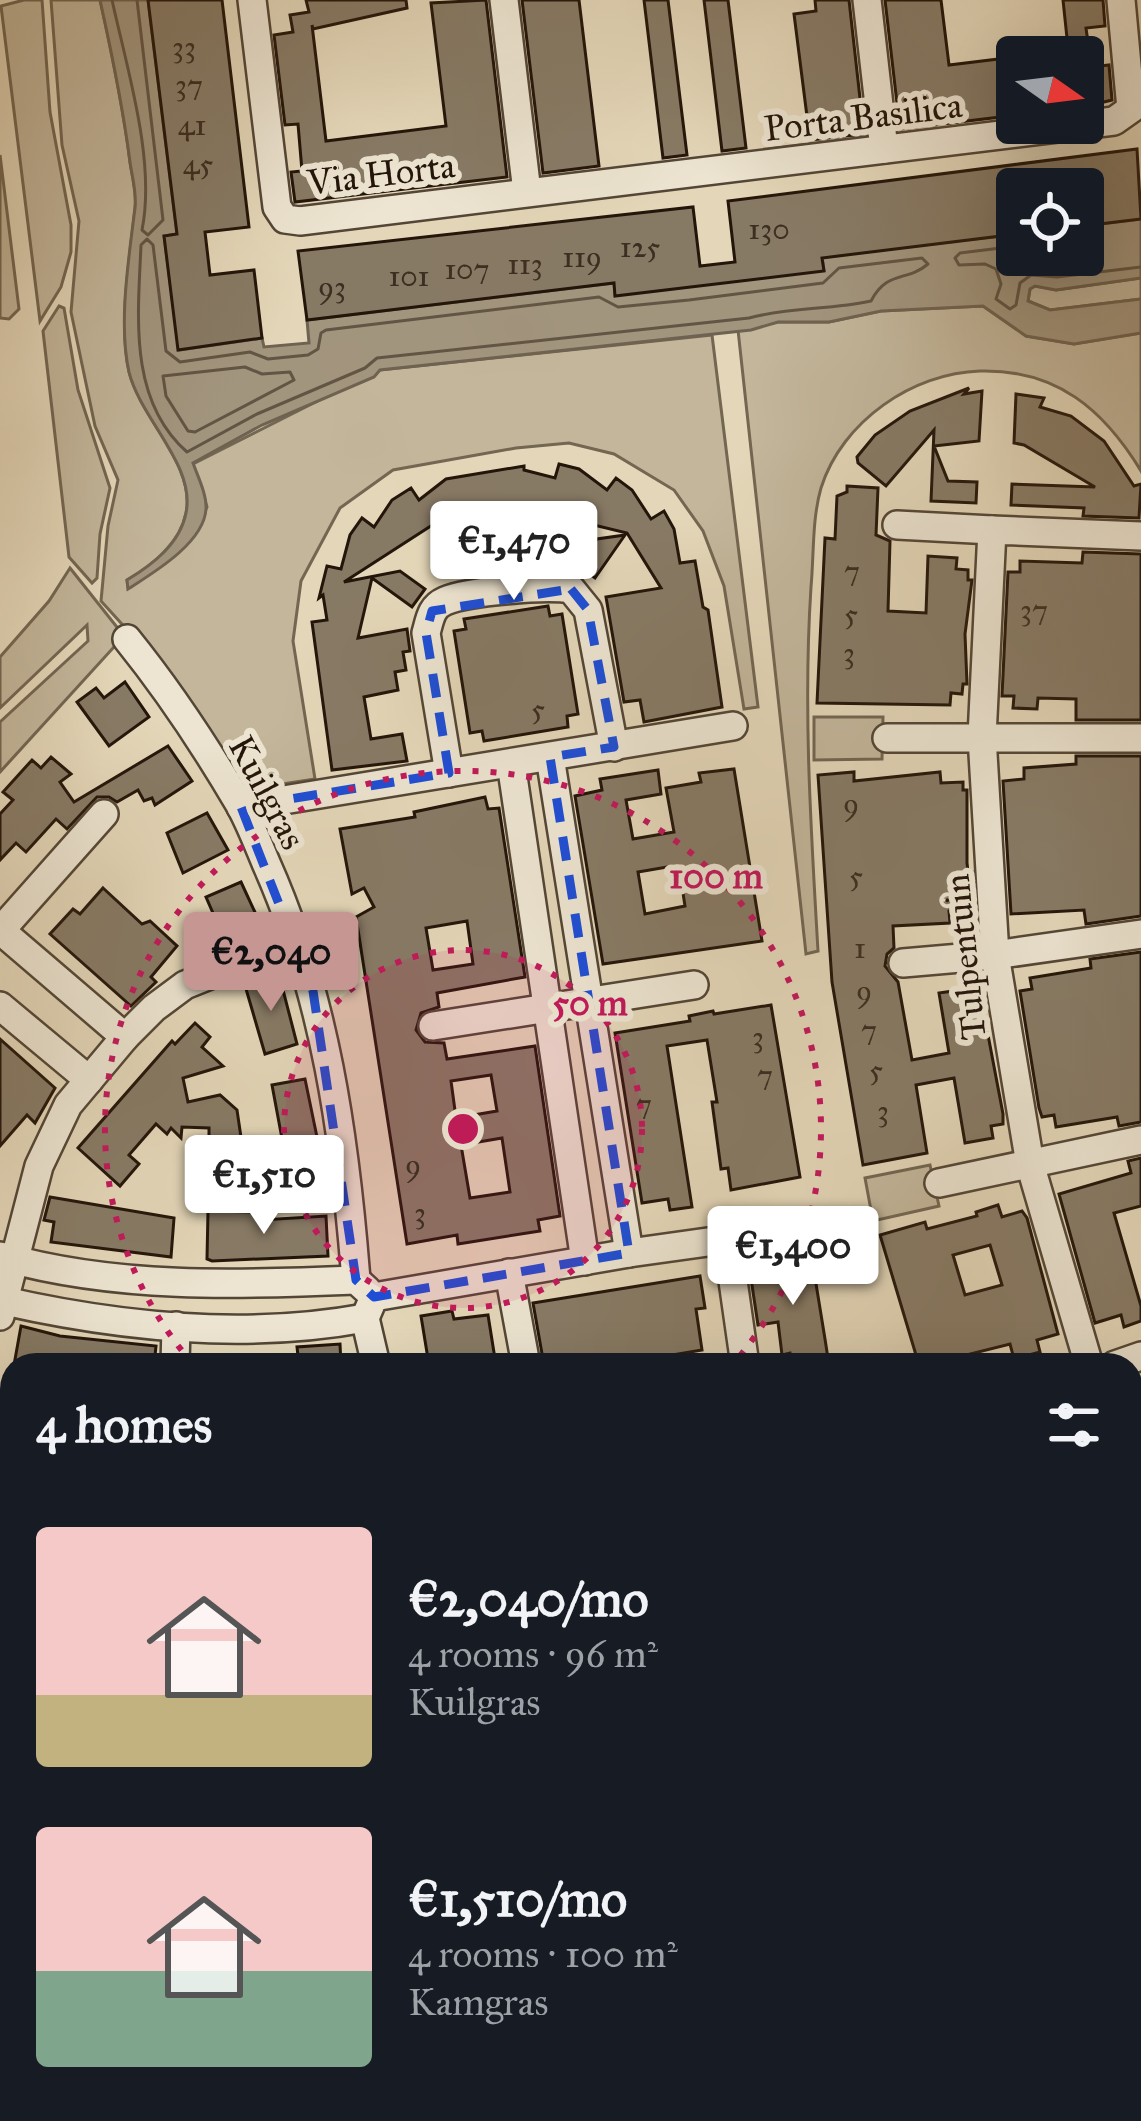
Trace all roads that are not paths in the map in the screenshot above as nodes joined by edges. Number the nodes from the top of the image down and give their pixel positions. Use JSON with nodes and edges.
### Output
{"nodes":[{"id":1,"x":252,"y":0,"type":"edge"},
{"id":2,"x":504,"y":0,"type":"edge"},
{"id":3,"x":867,"y":0,"type":"edge"},
{"id":4,"x":1121,"y":0,"type":"edge"},
{"id":5,"x":884,"y":149,"type":"junction"},
{"id":6,"x":706,"y":171,"type":"joint"},
{"id":7,"x":527,"y":191,"type":"junction"},
{"id":8,"x":897,"y":525,"type":"dead end"},
{"id":9,"x":992,"y":530,"type":"junction"},
{"id":10,"x":1141,"y":536,"type":"edge"},
{"id":11,"x":127,"y":639,"type":"dead end"},
{"id":12,"x":733,"y":726,"type":"dead end"},
{"id":13,"x":982,"y":737,"type":"junction"},
{"id":14,"x":887,"y":738,"type":"dead end"},
{"id":15,"x":1141,"y":738,"type":"edge"},
{"id":16,"x":614,"y":747,"type":"junction"},
{"id":17,"x":550,"y":757,"type":"junction"},
{"id":18,"x":511,"y":763,"type":"junction"},
{"id":19,"x":449,"y":773,"type":"junction"},
{"id":20,"x":241,"y":807,"type":"junction"},
{"id":21,"x":104,"y":814,"type":"dead end"},
{"id":22,"x":0,"y":931,"type":"edge"},
{"id":23,"x":1141,"y":934,"type":"edge"},
{"id":24,"x":297,"y":940,"type":"junction"},
{"id":25,"x":995,"y":956,"type":"junction"},
{"id":26,"x":903,"y":964,"type":"dead end"},
{"id":27,"x":694,"y":985,"type":"dead end"},
{"id":28,"x":588,"y":1002,"type":"junction"},
{"id":29,"x":0,"y":1006,"type":"edge"},
{"id":30,"x":548,"y":1008,"type":"junction"},
{"id":31,"x":433,"y":1026,"type":"dead end"},
{"id":32,"x":125,"y":1037,"type":"junction"},
{"id":33,"x":89,"y":1080,"type":"junction"},
{"id":34,"x":1141,"y":1140,"type":"edge"},
{"id":35,"x":1030,"y":1164,"type":"junction"},
{"id":36,"x":939,"y":1184,"type":"dead end"},
{"id":37,"x":814,"y":1227,"type":"dead end"},
{"id":38,"x":727,"y":1239,"type":"junction"},
{"id":39,"x":629,"y":1253,"type":"junction"},
{"id":40,"x":7,"y":1258,"type":"edge"},
{"id":41,"x":585,"y":1261,"type":"junction"},
{"id":42,"x":509,"y":1274,"type":"junction"},
{"id":43,"x":365,"y":1298,"type":"junction"},
{"id":44,"x":1,"y":1305,"type":"edge"},
{"id":45,"x":176,"y":1326,"type":"junction"},
{"id":46,"x":175,"y":1353,"type":"edge"},
{"id":47,"x":374,"y":1353,"type":"edge"},
{"id":48,"x":524,"y":1353,"type":"edge"},
{"id":49,"x":739,"y":1353,"type":"edge"},
{"id":50,"x":1085,"y":1353,"type":"edge"}],
"edges":[{"from":1,"to":7,"type":"street","name":"Via Horta"},
{"from":2,"to":7,"type":"street"},
{"from":3,"to":5,"type":"street"},
{"from":4,"to":5,"type":"street","name":"Porta Basilica"},
{"from":5,"to":6,"type":"street","name":"Porta Basilica"},
{"from":6,"to":7,"type":"street","name":"Via Horta"},
{"from":8,"to":9,"type":"street"},
{"from":9,"to":10,"type":"street"},
{"from":9,"to":13,"type":"street","name":"Tulpentuin"},
{"from":11,"to":20,"type":"street","name":"Kuilgras"},
{"from":12,"to":16,"type":"street"},
{"from":13,"to":14,"type":"street"},
{"from":13,"to":15,"type":"street"},
{"from":13,"to":25,"type":"street","name":"Tulpentuin"},
{"from":16,"to":17,"type":"street"},
{"from":16,"to":19,"type":"street"},
{"from":17,"to":18,"type":"street"},
{"from":17,"to":28,"type":"street"},
{"from":18,"to":19,"type":"street"},
{"from":18,"to":30,"type":"street"},
{"from":19,"to":20,"type":"street"},
{"from":20,"to":24,"type":"street","name":"Kuilgras"},
{"from":21,"to":22,"type":"street"},
{"from":22,"to":32,"type":"street"},
{"from":23,"to":25,"type":"street"},
{"from":24,"to":32,"type":"street"},
{"from":24,"to":43,"type":"street","name":"Kuilgras"},
{"from":25,"to":26,"type":"street"},
{"from":25,"to":35,"type":"street","name":"Tulpentuin"},
{"from":27,"to":28,"type":"street"},
{"from":28,"to":30,"type":"street"},
{"from":28,"to":39,"type":"street"},
{"from":29,"to":33,"type":"street"},
{"from":30,"to":31,"type":"street"},
{"from":30,"to":41,"type":"street"},
{"from":32,"to":33,"type":"street"},
{"from":33,"to":40,"type":"street"},
{"from":34,"to":35,"type":"street"},
{"from":35,"to":36,"type":"street"},
{"from":35,"to":50,"type":"street","name":"Tulpentuin"},
{"from":37,"to":38,"type":"street"},
{"from":38,"to":39,"type":"street"},
{"from":38,"to":49,"type":"street"},
{"from":39,"to":41,"type":"street"},
{"from":40,"to":43,"type":"street"},
{"from":40,"to":44,"type":"street"},
{"from":41,"to":42,"type":"street"},
{"from":42,"to":43,"type":"street"},
{"from":42,"to":48,"type":"street"},
{"from":43,"to":45,"type":"street"},
{"from":43,"to":47,"type":"street","name":"Kuilgras"},
{"from":44,"to":45,"type":"street"},
{"from":45,"to":46,"type":"street"}]}
